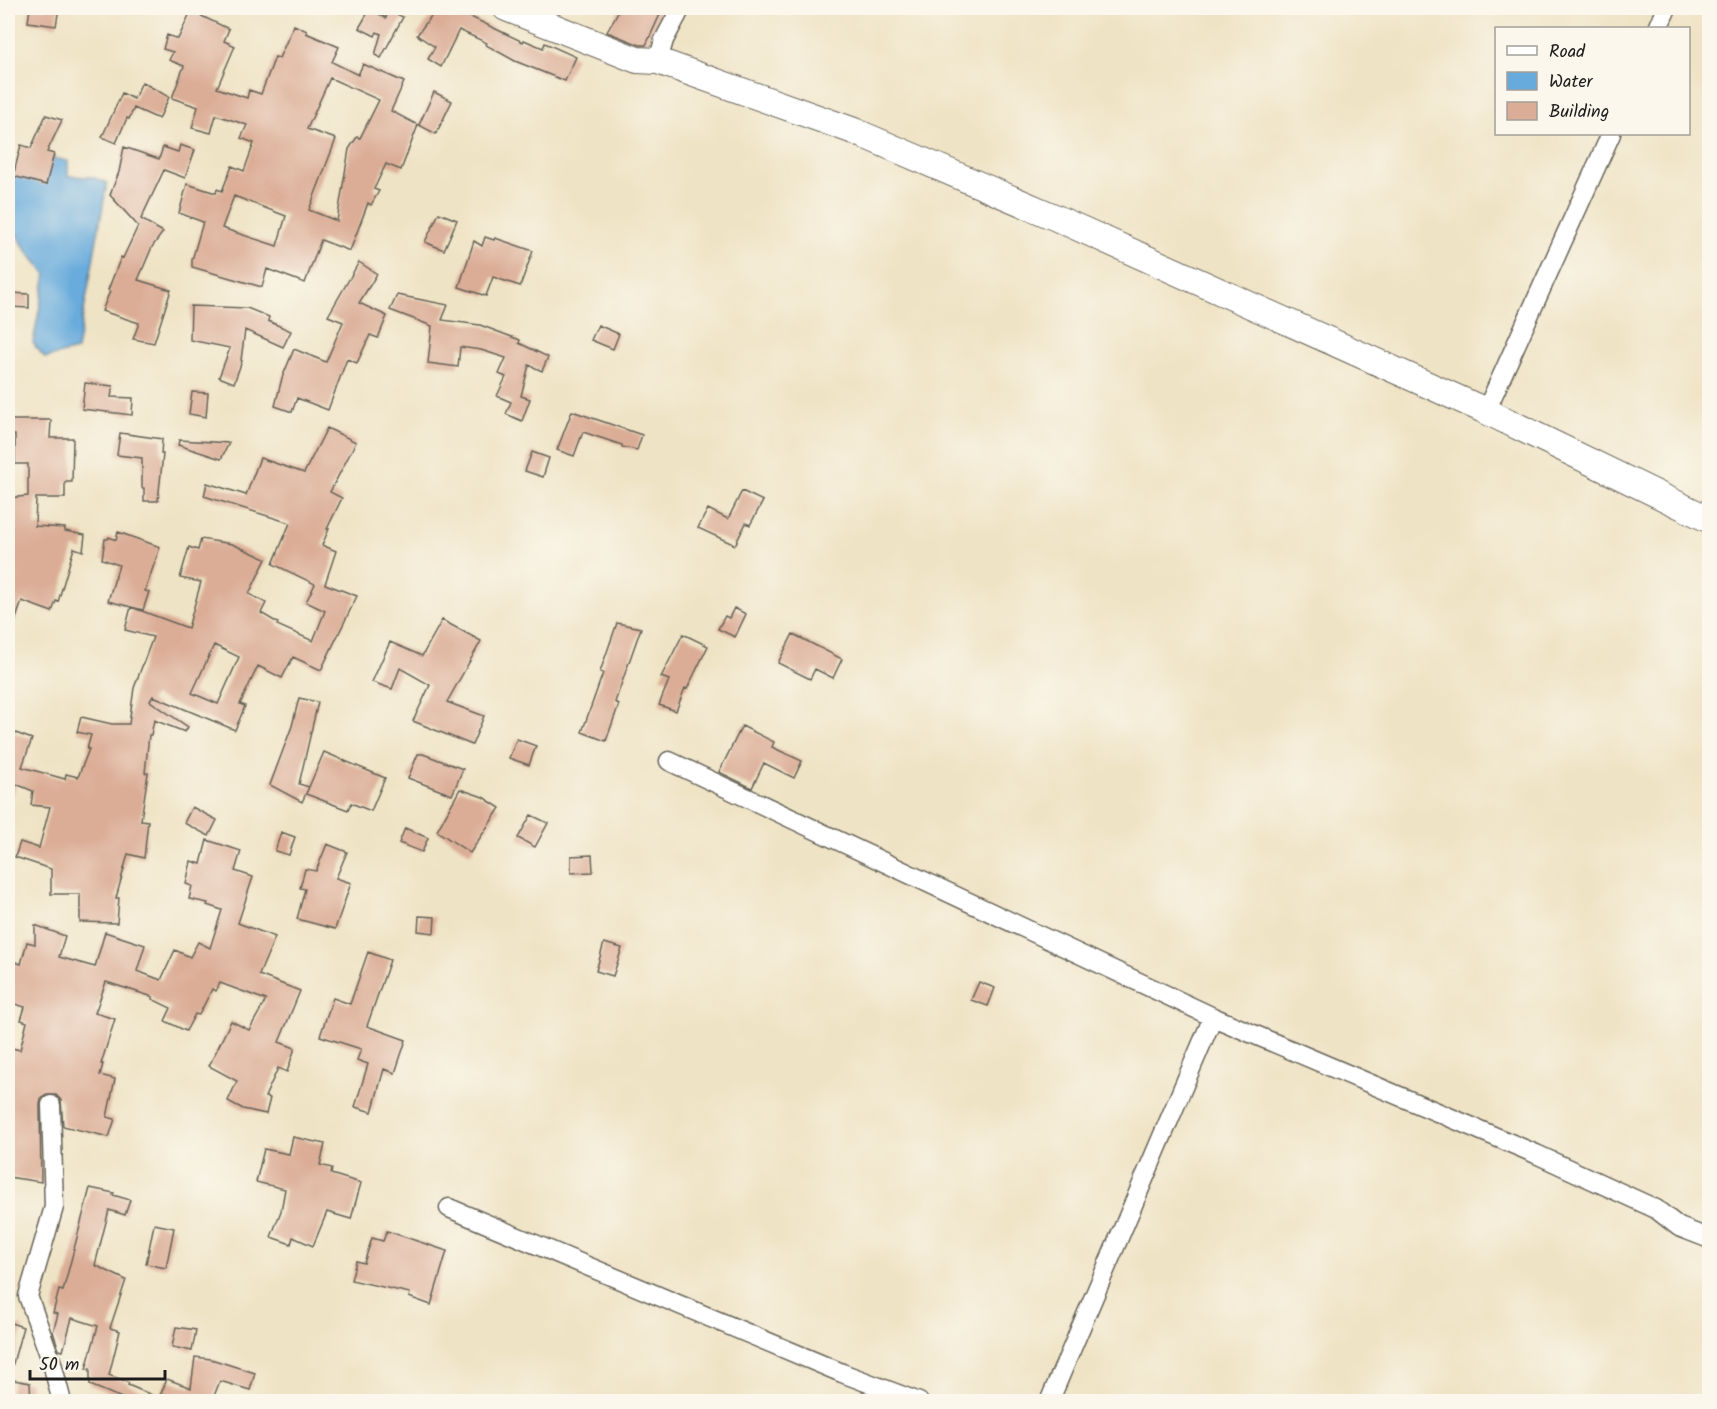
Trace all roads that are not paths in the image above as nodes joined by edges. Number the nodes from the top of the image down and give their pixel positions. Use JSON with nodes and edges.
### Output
{"nodes":[{"id":1,"x":506,"y":8,"type":"edge"},
{"id":2,"x":681,"y":8,"type":"edge"},
{"id":3,"x":1667,"y":8,"type":"edge"},
{"id":4,"x":1658,"y":27,"type":"edge"},
{"id":5,"x":658,"y":61,"type":"junction"},
{"id":6,"x":1611,"y":135,"type":"edge"},
{"id":7,"x":1486,"y":411,"type":"junction"},
{"id":8,"x":1710,"y":520,"type":"edge"},
{"id":9,"x":669,"y":761,"type":"dead end"},
{"id":10,"x":1214,"y":1017,"type":"junction"},
{"id":11,"x":51,"y":1105,"type":"dead end"},
{"id":12,"x":449,"y":1208,"type":"dead end"},
{"id":13,"x":1710,"y":1239,"type":"edge"},
{"id":14,"x":62,"y":1401,"type":"edge"},
{"id":15,"x":919,"y":1401,"type":"edge"},
{"id":16,"x":1049,"y":1401,"type":"edge"}],
"edges":[{"from":1,"to":5,"type":"street"},
{"from":2,"to":5,"type":"street"},
{"from":3,"to":4,"type":"street"},
{"from":5,"to":7,"type":"street"},
{"from":6,"to":7,"type":"street"},
{"from":7,"to":8,"type":"street"},
{"from":9,"to":10,"type":"street"},
{"from":10,"to":13,"type":"street"},
{"from":10,"to":16,"type":"street"},
{"from":11,"to":14,"type":"street"},
{"from":12,"to":15,"type":"street"}]}
